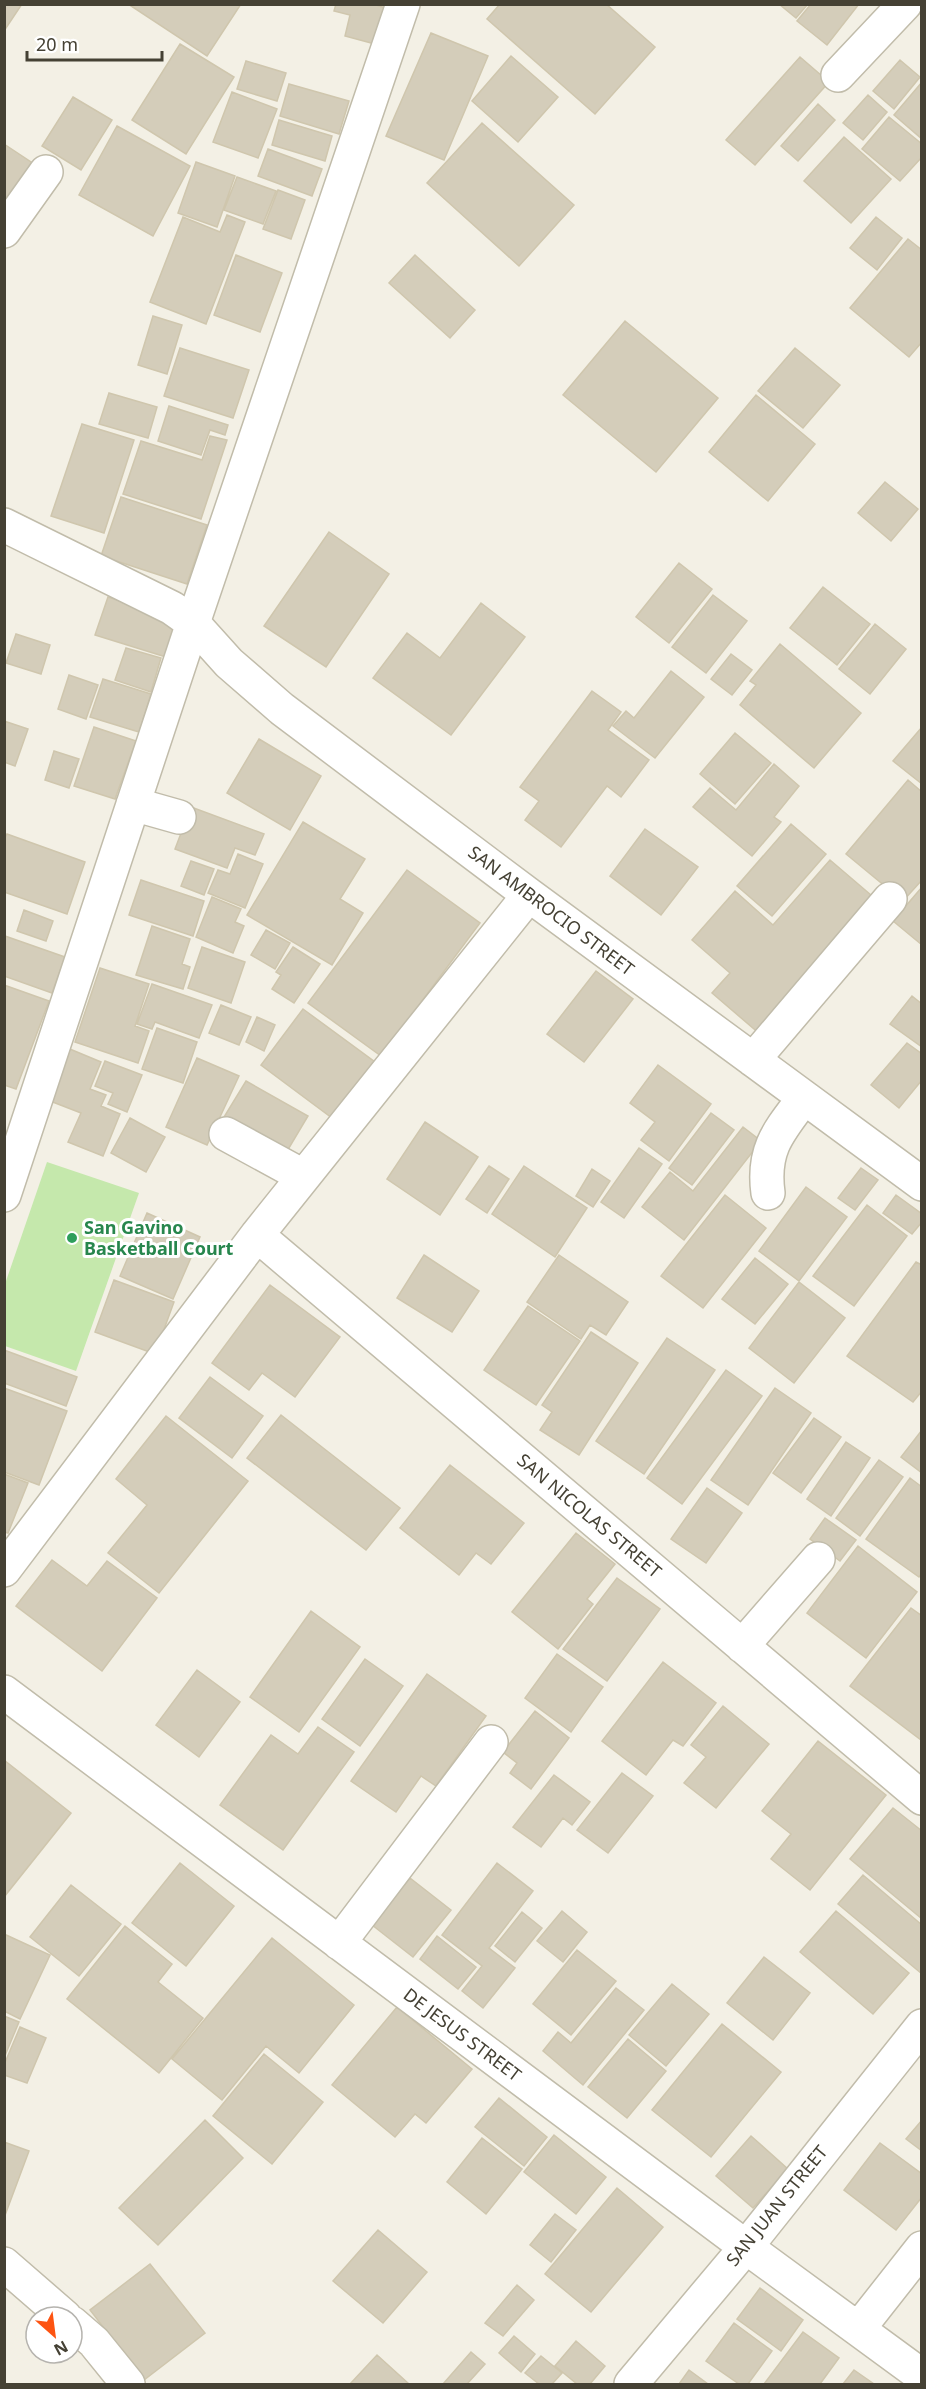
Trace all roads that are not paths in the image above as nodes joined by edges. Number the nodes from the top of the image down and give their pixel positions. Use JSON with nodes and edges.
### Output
{"nodes":[{"id":1,"x":403,"y":4,"type":"edge"},
{"id":2,"x":905,"y":4,"type":"edge"},
{"id":3,"x":838,"y":75,"type":"dead end"},
{"id":4,"x":46,"y":172,"type":"dead end"},
{"id":5,"x":4,"y":231,"type":"edge"},
{"id":6,"x":4,"y":525,"type":"edge"},
{"id":7,"x":193,"y":623,"type":"junction"},
{"id":8,"x":133,"y":804,"type":"junction"},
{"id":9,"x":179,"y":817,"type":"dead end"},
{"id":10,"x":529,"y":896,"type":"junction"},
{"id":11,"x":890,"y":899,"type":"dead end"},
{"id":12,"x":753,"y":1060,"type":"junction"},
{"id":13,"x":804,"y":1098,"type":"junction"},
{"id":14,"x":226,"y":1134,"type":"dead end"},
{"id":15,"x":303,"y":1176,"type":"junction"},
{"id":16,"x":921,"y":1184,"type":"edge"},
{"id":17,"x":768,"y":1193,"type":"dead end"},
{"id":18,"x":4,"y":1195,"type":"edge"},
{"id":19,"x":257,"y":1235,"type":"junction"},
{"id":20,"x":818,"y":1559,"type":"dead end"},
{"id":21,"x":4,"y":1570,"type":"edge"},
{"id":22,"x":742,"y":1646,"type":"junction"},
{"id":23,"x":4,"y":1692,"type":"edge"},
{"id":24,"x":491,"y":1743,"type":"dead end"},
{"id":25,"x":921,"y":1798,"type":"edge"},
{"id":26,"x":339,"y":1943,"type":"junction"},
{"id":27,"x":921,"y":2026,"type":"edge"},
{"id":28,"x":746,"y":2247,"type":"junction"},
{"id":29,"x":921,"y":2248,"type":"edge"},
{"id":30,"x":4,"y":2264,"type":"edge"},
{"id":31,"x":51,"y":2305,"type":"edge"},
{"id":32,"x":859,"y":2328,"type":"junction"},
{"id":33,"x":84,"y":2333,"type":"edge"},
{"id":34,"x":921,"y":2376,"type":"edge"},
{"id":35,"x":128,"y":2385,"type":"edge"},
{"id":36,"x":631,"y":2385,"type":"edge"}],
"edges":[{"from":1,"to":7,"type":"street"},
{"from":2,"to":3,"type":"street"},
{"from":4,"to":5,"type":"street"},
{"from":6,"to":7,"type":"street","name":"SAN AMBROCIO STREET"},
{"from":7,"to":8,"type":"street"},
{"from":7,"to":10,"type":"street","name":"SAN AMBROCIO STREET"},
{"from":8,"to":9,"type":"street"},
{"from":8,"to":18,"type":"street"},
{"from":10,"to":12,"type":"street","name":"SAN AMBROCIO STREET"},
{"from":10,"to":15,"type":"street"},
{"from":11,"to":12,"type":"street"},
{"from":12,"to":13,"type":"street","name":"SAN AMBROCIO STREET"},
{"from":13,"to":16,"type":"street","name":"SAN AMBROCIO STREET"},
{"from":13,"to":17,"type":"street"},
{"from":14,"to":15,"type":"street"},
{"from":15,"to":19,"type":"street"},
{"from":19,"to":21,"type":"street"},
{"from":19,"to":22,"type":"street","name":"SAN NICOLAS STREET"},
{"from":20,"to":22,"type":"street"},
{"from":22,"to":25,"type":"street","name":"SAN NICOLAS STREET"},
{"from":23,"to":26,"type":"street","name":"DE JESUS STREET"},
{"from":24,"to":26,"type":"street"},
{"from":26,"to":28,"type":"street","name":"DE JESUS STREET"},
{"from":27,"to":28,"type":"street","name":"SAN JUAN STREET"},
{"from":28,"to":32,"type":"street","name":"DE JESUS STREET"},
{"from":28,"to":36,"type":"street","name":"SAN JUAN STREET"},
{"from":29,"to":32,"type":"street"},
{"from":30,"to":31,"type":"street"},
{"from":32,"to":34,"type":"street","name":"DE JESUS STREET"},
{"from":33,"to":35,"type":"street"}]}
